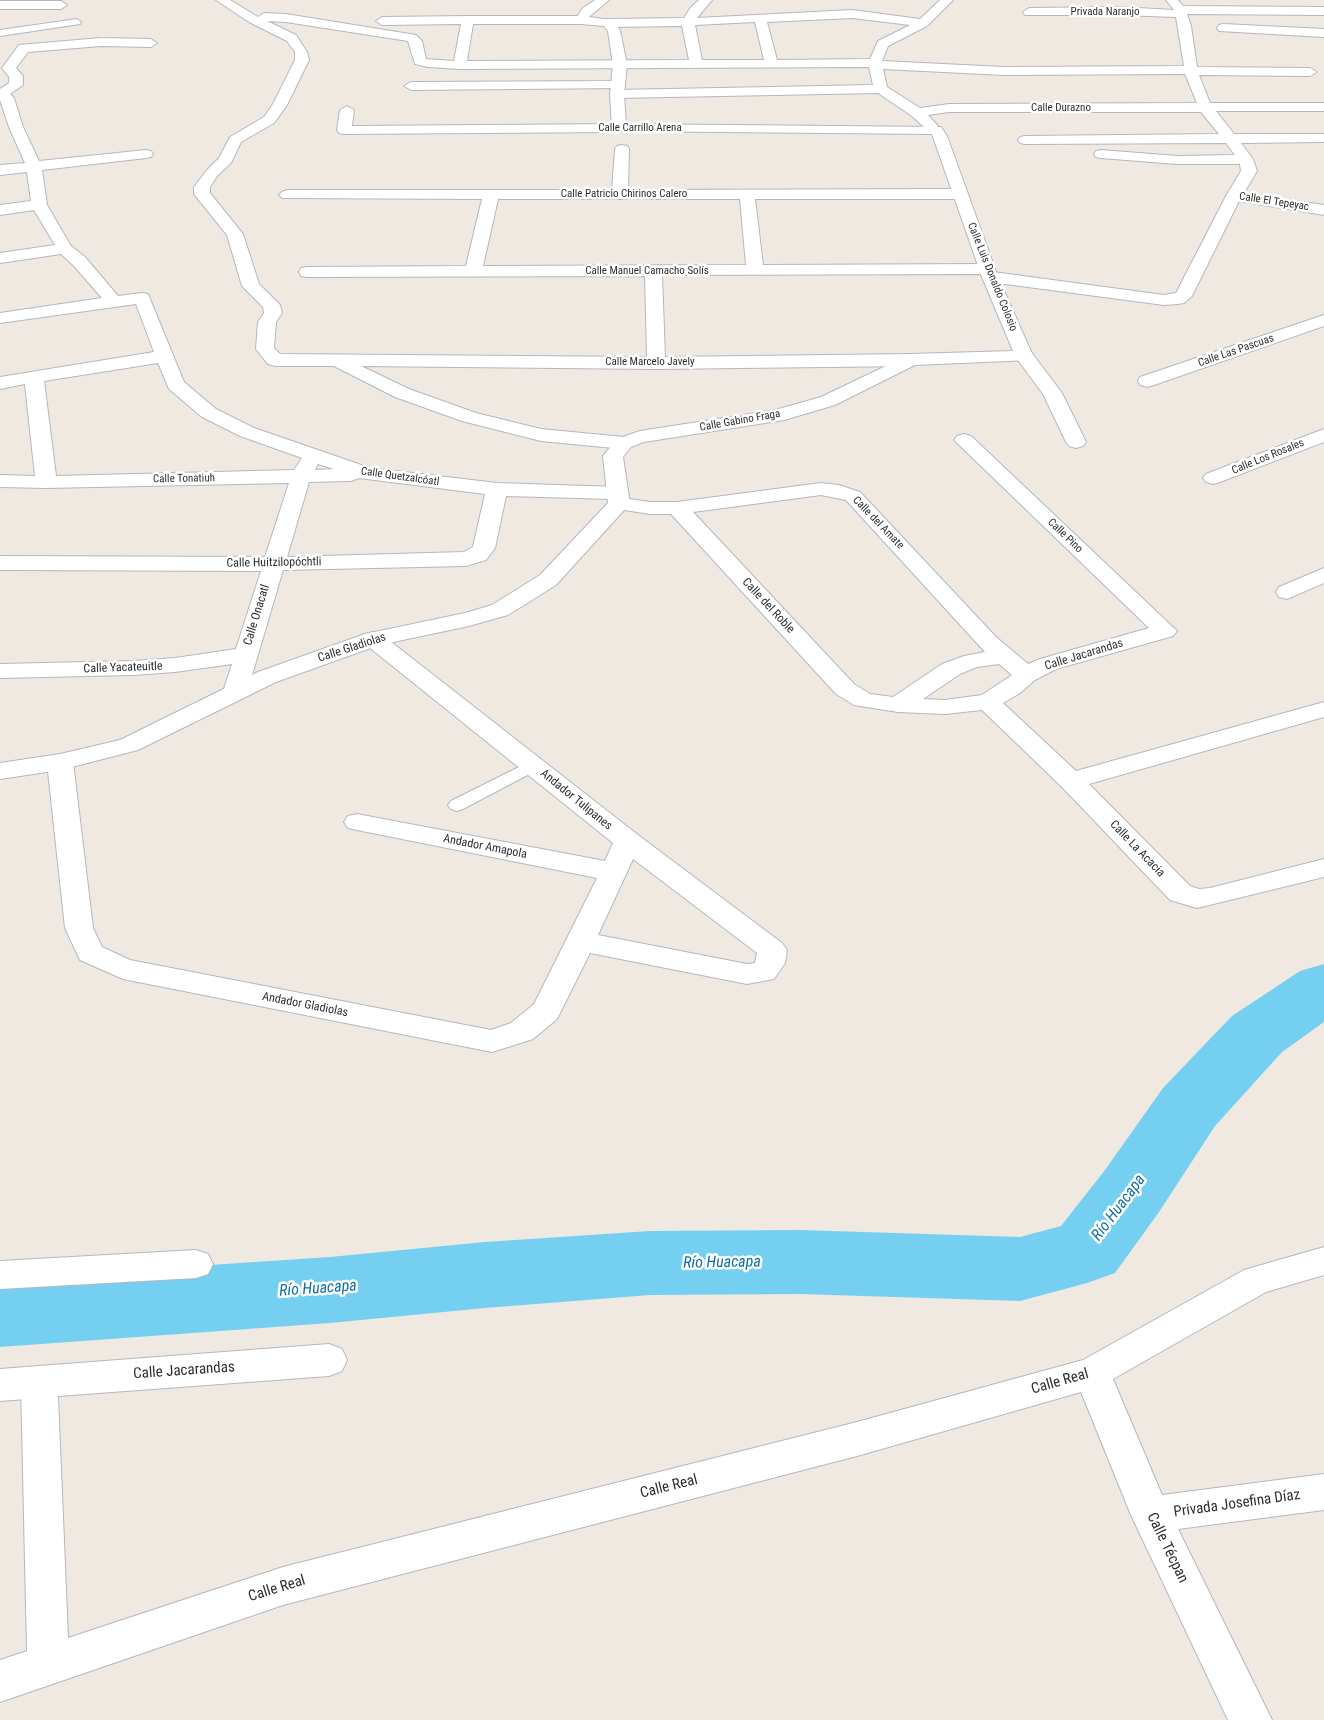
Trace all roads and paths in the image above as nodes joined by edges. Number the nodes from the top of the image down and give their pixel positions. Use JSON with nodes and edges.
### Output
{"nodes":[{"id":1,"x":222,"y":0,"type":"edge"},
{"id":2,"x":603,"y":0,"type":"edge"},
{"id":3,"x":706,"y":0,"type":"edge"},
{"id":4,"x":947,"y":0,"type":"edge"},
{"id":5,"x":62,"y":4,"type":"dead end"},
{"id":6,"x":0,"y":5,"type":"edge"},
{"id":7,"x":817,"y":5,"type":"dead end"},
{"id":8,"x":390,"y":8,"type":"dead end"},
{"id":9,"x":521,"y":9,"type":"dead end"},
{"id":10,"x":1324,"y":11,"type":"edge"},
{"id":11,"x":1029,"y":12,"type":"dead end"},
{"id":12,"x":806,"y":16,"type":"junction"},
{"id":13,"x":1182,"y":16,"type":"edge"},
{"id":14,"x":253,"y":19,"type":"junction"},
{"id":15,"x":406,"y":20,"type":"junction"},
{"id":16,"x":430,"y":20,"type":"junction"},
{"id":17,"x":468,"y":20,"type":"junction"},
{"id":18,"x":580,"y":20,"type":"junction"},
{"id":19,"x":760,"y":20,"type":"junction"},
{"id":20,"x":78,"y":22,"type":"dead end"},
{"id":21,"x":370,"y":22,"type":"dead end"},
{"id":22,"x":688,"y":22,"type":"junction"},
{"id":23,"x":608,"y":23,"type":"junction"},
{"id":24,"x":923,"y":24,"type":"junction"},
{"id":25,"x":1214,"y":28,"type":"dead end"},
{"id":26,"x":0,"y":33,"type":"edge"},
{"id":27,"x":1324,"y":33,"type":"edge"},
{"id":28,"x":151,"y":43,"type":"dead end"},
{"id":29,"x":771,"y":63,"type":"junction"},
{"id":30,"x":696,"y":64,"type":"junction"},
{"id":31,"x":875,"y":64,"type":"junction"},
{"id":32,"x":460,"y":65,"type":"junction"},
{"id":33,"x":620,"y":65,"type":"junction"},
{"id":34,"x":5,"y":68,"type":"edge"},
{"id":35,"x":1191,"y":71,"type":"junction"},
{"id":36,"x":1310,"y":72,"type":"dead end"},
{"id":37,"x":411,"y":86,"type":"dead end"},
{"id":38,"x":880,"y":88,"type":"junction"},
{"id":39,"x":617,"y":90,"type":"junction"},
{"id":40,"x":0,"y":95,"type":"edge"},
{"id":41,"x":1205,"y":107,"type":"junction"},
{"id":42,"x":1324,"y":107,"type":"edge"},
{"id":43,"x":984,"y":108,"type":"junction"},
{"id":44,"x":346,"y":110,"type":"dead end"},
{"id":45,"x":917,"y":113,"type":"junction"},
{"id":46,"x":993,"y":121,"type":"dead end"},
{"id":47,"x":16,"y":127,"type":"junction"},
{"id":48,"x":619,"y":128,"type":"junction"},
{"id":49,"x":0,"y":129,"type":"edge"},
{"id":50,"x":936,"y":130,"type":"junction"},
{"id":51,"x":1009,"y":130,"type":"dead end"},
{"id":52,"x":1228,"y":138,"type":"junction"},
{"id":53,"x":1324,"y":138,"type":"edge"},
{"id":54,"x":1025,"y":140,"type":"junction"},
{"id":55,"x":622,"y":149,"type":"dead end"},
{"id":56,"x":146,"y":154,"type":"dead end"},
{"id":57,"x":1246,"y":159,"type":"junction"},
{"id":58,"x":34,"y":166,"type":"junction"},
{"id":59,"x":0,"y":170,"type":"edge"},
{"id":60,"x":491,"y":194,"type":"junction"},
{"id":61,"x":620,"y":194,"type":"junction"},
{"id":62,"x":747,"y":194,"type":"junction"},
{"id":63,"x":960,"y":194,"type":"junction"},
{"id":64,"x":287,"y":195,"type":"dead end"},
{"id":65,"x":1234,"y":196,"type":"junction"},
{"id":66,"x":39,"y":205,"type":"junction"},
{"id":67,"x":0,"y":210,"type":"edge"},
{"id":68,"x":1324,"y":210,"type":"edge"},
{"id":69,"x":65,"y":249,"type":"junction"},
{"id":70,"x":0,"y":258,"type":"edge"},
{"id":71,"x":755,"y":270,"type":"junction"},
{"id":72,"x":653,"y":271,"type":"junction"},
{"id":73,"x":307,"y":272,"type":"dead end"},
{"id":74,"x":473,"y":272,"type":"junction"},
{"id":75,"x":988,"y":273,"type":"junction"},
{"id":76,"x":114,"y":302,"type":"junction"},
{"id":77,"x":0,"y":318,"type":"edge"},
{"id":78,"x":1324,"y":320,"type":"edge"},
{"id":79,"x":164,"y":356,"type":"junction"},
{"id":80,"x":1024,"y":356,"type":"junction"},
{"id":81,"x":911,"y":360,"type":"junction"},
{"id":82,"x":334,"y":361,"type":"junction"},
{"id":83,"x":656,"y":363,"type":"junction"},
{"id":84,"x":34,"y":378,"type":"junction"},
{"id":85,"x":1147,"y":381,"type":"dead end"},
{"id":86,"x":0,"y":384,"type":"edge"},
{"id":87,"x":1324,"y":435,"type":"edge"},
{"id":88,"x":964,"y":440,"type":"dead end"},
{"id":89,"x":1076,"y":442,"type":"dead end"},
{"id":90,"x":624,"y":443,"type":"junction"},
{"id":91,"x":313,"y":456,"type":"junction"},
{"id":92,"x":367,"y":474,"type":"junction"},
{"id":93,"x":301,"y":476,"type":"junction"},
{"id":94,"x":1213,"y":478,"type":"dead end"},
{"id":95,"x":0,"y":481,"type":"edge"},
{"id":96,"x":46,"y":482,"type":"junction"},
{"id":97,"x":497,"y":489,"type":"junction"},
{"id":98,"x":618,"y":499,"type":"junction"},
{"id":99,"x":677,"y":508,"type":"junction"},
{"id":100,"x":0,"y":563,"type":"edge"},
{"id":101,"x":273,"y":564,"type":"junction"},
{"id":102,"x":1324,"y":575,"type":"edge"},
{"id":103,"x":1287,"y":592,"type":"dead end"},
{"id":104,"x":1165,"y":632,"type":"joint"},
{"id":105,"x":373,"y":639,"type":"junction"},
{"id":106,"x":245,"y":655,"type":"junction"},
{"id":107,"x":1004,"y":656,"type":"junction"},
{"id":108,"x":0,"y":671,"type":"edge"},
{"id":109,"x":1026,"y":675,"type":"junction"},
{"id":110,"x":235,"y":692,"type":"junction"},
{"id":111,"x":863,"y":700,"type":"joint"},
{"id":112,"x":988,"y":702,"type":"junction"},
{"id":113,"x":898,"y":705,"type":"junction"},
{"id":114,"x":1324,"y":709,"type":"edge"},
{"id":115,"x":60,"y":762,"type":"junction"},
{"id":116,"x":533,"y":765,"type":"junction"},
{"id":117,"x":0,"y":771,"type":"edge"},
{"id":118,"x":1071,"y":781,"type":"junction"},
{"id":119,"x":457,"y":805,"type":"dead end"},
{"id":120,"x":357,"y":822,"type":"dead end"},
{"id":121,"x":628,"y":841,"type":"junction"},
{"id":122,"x":1324,"y":868,"type":"edge"},
{"id":123,"x":614,"y":872,"type":"junction"},
{"id":124,"x":582,"y":941,"type":"junction"},
{"id":125,"x":1324,"y":1261,"type":"edge"},
{"id":126,"x":196,"y":1264,"type":"dead end"},
{"id":127,"x":0,"y":1275,"type":"edge"},
{"id":128,"x":329,"y":1360,"type":"dead end"},
{"id":129,"x":1092,"y":1373,"type":"junction"},
{"id":130,"x":39,"y":1382,"type":"junction"},
{"id":131,"x":0,"y":1385,"type":"edge"},
{"id":132,"x":1324,"y":1492,"type":"edge"},
{"id":133,"x":1151,"y":1515,"type":"junction"},
{"id":134,"x":48,"y":1666,"type":"junction"},
{"id":135,"x":0,"y":1681,"type":"edge"},
{"id":136,"x":1250,"y":1720,"type":"edge"}],
"edges":[{"from":1,"to":14,"type":"street"},
{"from":2,"to":18,"type":"street"},
{"from":3,"to":22,"type":"street"},
{"from":4,"to":24,"type":"street"},
{"from":5,"to":6,"type":"street"},
{"from":7,"to":12,"type":"street"},
{"from":8,"to":15,"type":"street"},
{"from":9,"to":16,"type":"street"},
{"from":10,"to":13,"type":"street","name":"Privada Naranjo"},
{"from":11,"to":13,"type":"street","name":"Privada Naranjo"},
{"from":12,"to":19,"type":"street"},
{"from":12,"to":24,"type":"street"},
{"from":13,"to":35,"type":"street"},
{"from":14,"to":32,"type":"street"},
{"from":14,"to":82,"type":"street","name":"Calle Marcelo Javely"},
{"from":15,"to":16,"type":"street"},
{"from":15,"to":21,"type":"street"},
{"from":16,"to":17,"type":"street"},
{"from":17,"to":18,"type":"street"},
{"from":17,"to":32,"type":"street"},
{"from":18,"to":23,"type":"street"},
{"from":19,"to":22,"type":"street"},
{"from":19,"to":29,"type":"street"},
{"from":20,"to":26,"type":"lane"},
{"from":22,"to":23,"type":"street"},
{"from":22,"to":30,"type":"street"},
{"from":23,"to":33,"type":"street"},
{"from":24,"to":31,"type":"street"},
{"from":25,"to":27,"type":"street"},
{"from":28,"to":34,"type":"street"},
{"from":29,"to":30,"type":"street"},
{"from":29,"to":31,"type":"street"},
{"from":30,"to":33,"type":"street"},
{"from":31,"to":35,"type":"street"},
{"from":31,"to":38,"type":"street"},
{"from":32,"to":33,"type":"street"},
{"from":33,"to":39,"type":"street"},
{"from":34,"to":40,"type":"street"},
{"from":35,"to":36,"type":"street"},
{"from":35,"to":41,"type":"street"},
{"from":37,"to":39,"type":"street"},
{"from":38,"to":39,"type":"street"},
{"from":38,"to":45,"type":"street"},
{"from":39,"to":48,"type":"street"},
{"from":40,"to":47,"type":"street"},
{"from":41,"to":42,"type":"street","name":"Calle Durazno"},
{"from":41,"to":43,"type":"street","name":"Calle Durazno"},
{"from":41,"to":52,"type":"street"},
{"from":43,"to":45,"type":"street","name":"Calle Durazno"},
{"from":43,"to":46,"type":"street"},
{"from":44,"to":48,"type":"street","name":"Calle Carrillo Arena"},
{"from":45,"to":50,"type":"street"},
{"from":47,"to":49,"type":"street"},
{"from":47,"to":58,"type":"street"},
{"from":48,"to":50,"type":"street","name":"Calle Carrillo Arena"},
{"from":50,"to":63,"type":"street","name":"Calle Luis Donaldo Colosio"},
{"from":51,"to":54,"type":"street"},
{"from":52,"to":53,"type":"street"},
{"from":52,"to":54,"type":"street"},
{"from":52,"to":57,"type":"street"},
{"from":54,"to":57,"type":"street"},
{"from":55,"to":61,"type":"street"},
{"from":56,"to":58,"type":"street"},
{"from":57,"to":65,"type":"street","name":"Calle El Tepeyac"},
{"from":58,"to":59,"type":"street"},
{"from":58,"to":66,"type":"street"},
{"from":60,"to":61,"type":"street","name":"Calle Patricio Chirinos Calero"},
{"from":60,"to":64,"type":"street","name":"Calle Patricio Chirinos Calero"},
{"from":60,"to":74,"type":"street"},
{"from":61,"to":62,"type":"street","name":"Calle Patricio Chirinos Calero"},
{"from":62,"to":63,"type":"street","name":"Calle Patricio Chirinos Calero"},
{"from":62,"to":71,"type":"street"},
{"from":63,"to":75,"type":"street","name":"Calle Luis Donaldo Colosio"},
{"from":65,"to":68,"type":"street","name":"Calle El Tepeyac"},
{"from":65,"to":75,"type":"street","name":"Calle Manuel Camacho Solís"},
{"from":66,"to":67,"type":"street"},
{"from":66,"to":69,"type":"street"},
{"from":69,"to":70,"type":"street"},
{"from":69,"to":76,"type":"street"},
{"from":71,"to":72,"type":"street","name":"Calle Manuel Camacho Solís"},
{"from":71,"to":75,"type":"street","name":"Calle Manuel Camacho Solís"},
{"from":72,"to":74,"type":"street","name":"Calle Manuel Camacho Solís"},
{"from":72,"to":83,"type":"street"},
{"from":73,"to":74,"type":"street","name":"Calle Manuel Camacho Solís"},
{"from":75,"to":80,"type":"street","name":"Calle Luis Donaldo Colosio"},
{"from":76,"to":77,"type":"street"},
{"from":76,"to":79,"type":"street","name":"Calle Quetzalcóatl"},
{"from":78,"to":85,"type":"street","name":"Calle Las Pascuas"},
{"from":79,"to":84,"type":"street"},
{"from":79,"to":91,"type":"street","name":"Calle Quetzalcóatl"},
{"from":80,"to":81,"type":"street","name":"Calle Marcelo Javely"},
{"from":80,"to":89,"type":"street","name":"Calle Luis Donaldo Colosio"},
{"from":81,"to":83,"type":"street","name":"Calle Marcelo Javely"},
{"from":81,"to":90,"type":"street","name":"Calle Gabino Fraga"},
{"from":82,"to":83,"type":"street","name":"Calle Marcelo Javely"},
{"from":82,"to":90,"type":"street"},
{"from":84,"to":86,"type":"street"},
{"from":84,"to":96,"type":"street"},
{"from":87,"to":94,"type":"street","name":"Calle Los Rosales"},
{"from":88,"to":104,"type":"street","name":"Calle Pino"},
{"from":90,"to":98,"type":"street"},
{"from":91,"to":92,"type":"street","name":"Calle Quetzalcóatl"},
{"from":91,"to":93,"type":"street","name":"Calle Onacatl"},
{"from":92,"to":93,"type":"street","name":"Calle Tonatiuh"},
{"from":92,"to":97,"type":"street","name":"Calle Quetzalcóatl"},
{"from":93,"to":96,"type":"street","name":"Calle Tonatiuh"},
{"from":93,"to":101,"type":"street","name":"Calle Onacatl"},
{"from":95,"to":96,"type":"street","name":"Calle Tonatiuh"},
{"from":97,"to":98,"type":"street","name":"Calle Quetzalcóatl"},
{"from":97,"to":101,"type":"street","name":"Calle Huitzilopóchtli"},
{"from":98,"to":99,"type":"street","name":"Calle del Amate"},
{"from":98,"to":105,"type":"street","name":"Calle Gladiolas"},
{"from":99,"to":107,"type":"street","name":"Calle del Amate"},
{"from":99,"to":111,"type":"street","name":"Calle del Roble"},
{"from":100,"to":101,"type":"street","name":"Calle Huitzilopóchtli"},
{"from":101,"to":106,"type":"street","name":"Calle Onacatl"},
{"from":102,"to":103,"type":"street"},
{"from":104,"to":109,"type":"street","name":"Calle Jacarandas"},
{"from":105,"to":110,"type":"street","name":"Calle Gladiolas"},
{"from":105,"to":116,"type":"street","name":"Andador Tulipanes"},
{"from":106,"to":108,"type":"street","name":"Calle Yacateuitle"},
{"from":106,"to":110,"type":"street","name":"Calle Onacatl"},
{"from":107,"to":109,"type":"street","name":"Calle del Amate"},
{"from":107,"to":113,"type":"street"},
{"from":109,"to":112,"type":"street","name":"Calle Jacarandas"},
{"from":110,"to":115,"type":"street","name":"Calle Gladiolas"},
{"from":111,"to":113,"type":"street","name":"Calle Jacarandas"},
{"from":112,"to":113,"type":"street","name":"Calle Jacarandas"},
{"from":112,"to":118,"type":"street","name":"Calle La Acacia"},
{"from":114,"to":118,"type":"street"},
{"from":115,"to":117,"type":"street","name":"Calle Gladiolas"},
{"from":115,"to":124,"type":"street","name":"Andador Gladiolas"},
{"from":116,"to":119,"type":"lane"},
{"from":116,"to":121,"type":"street","name":"Andador Tulipanes"},
{"from":118,"to":122,"type":"street","name":"Calle La Acacia"},
{"from":120,"to":123,"type":"street","name":"Andador Amapola"},
{"from":121,"to":123,"type":"street"},
{"from":121,"to":124,"type":"street","name":"Andador Tulipanes"},
{"from":123,"to":124,"type":"street"},
{"from":125,"to":129,"type":"street","name":"Calle Real"},
{"from":126,"to":127,"type":"street"},
{"from":128,"to":130,"type":"street","name":"Calle Jacarandas"},
{"from":129,"to":133,"type":"street","name":"Calle Técpan"},
{"from":129,"to":134,"type":"street","name":"Calle Real"},
{"from":130,"to":131,"type":"street","name":"Calle Jacarandas"},
{"from":130,"to":134,"type":"street"},
{"from":132,"to":133,"type":"street","name":"Privada Josefina Díaz"},
{"from":133,"to":136,"type":"street","name":"Calle Técpan"},
{"from":134,"to":135,"type":"street","name":"Calle Real"}]}
